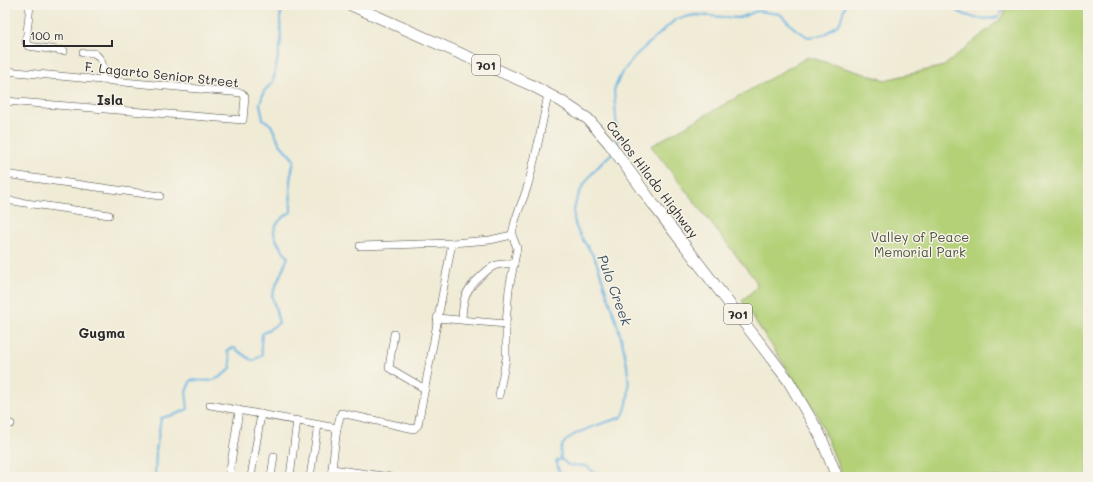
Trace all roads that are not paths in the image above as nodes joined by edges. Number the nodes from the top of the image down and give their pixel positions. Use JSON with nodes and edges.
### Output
{"nodes":[{"id":1,"x":30,"y":5,"type":"edge"},
{"id":2,"x":351,"y":5,"type":"edge"},
{"id":3,"x":64,"y":51,"type":"dead end"},
{"id":4,"x":83,"y":53,"type":"dead end"},
{"id":5,"x":5,"y":71,"type":"edge"},
{"id":6,"x":102,"y":80,"type":"junction"},
{"id":7,"x":548,"y":94,"type":"junction"},
{"id":8,"x":5,"y":101,"type":"edge"},
{"id":9,"x":5,"y":174,"type":"edge"},
{"id":10,"x":160,"y":196,"type":"dead end"},
{"id":11,"x":5,"y":200,"type":"edge"},
{"id":12,"x":109,"y":215,"type":"dead end"},
{"id":13,"x":512,"y":235,"type":"junction"},
{"id":14,"x":452,"y":243,"type":"junction"},
{"id":15,"x":360,"y":246,"type":"dead end"},
{"id":16,"x":514,"y":264,"type":"junction"},
{"id":17,"x":437,"y":318,"type":"junction"},
{"id":18,"x":462,"y":319,"type":"junction"},
{"id":19,"x":506,"y":324,"type":"junction"},
{"id":20,"x":394,"y":334,"type":"dead end"},
{"id":21,"x":425,"y":388,"type":"junction"},
{"id":22,"x":499,"y":395,"type":"dead end"},
{"id":23,"x":210,"y":405,"type":"dead end"},
{"id":24,"x":240,"y":410,"type":"junction"},
{"id":25,"x":261,"y":414,"type":"junction"},
{"id":26,"x":297,"y":420,"type":"junction"},
{"id":27,"x":318,"y":424,"type":"junction"},
{"id":28,"x":337,"y":428,"type":"junction"},
{"id":29,"x":274,"y":456,"type":"dead end"},
{"id":30,"x":332,"y":473,"type":"edge"},
{"id":31,"x":229,"y":477,"type":"edge"},
{"id":32,"x":251,"y":477,"type":"edge"},
{"id":33,"x":271,"y":477,"type":"edge"},
{"id":34,"x":290,"y":477,"type":"edge"},
{"id":35,"x":310,"y":477,"type":"edge"},
{"id":36,"x":390,"y":477,"type":"edge"},
{"id":37,"x":837,"y":477,"type":"edge"}],
"edges":[{"from":1,"to":3,"type":"street"},
{"from":2,"to":7,"type":"main road","name":"Carlos Hilado Highway","number":"701"},
{"from":4,"to":6,"type":"street"},
{"from":5,"to":6,"type":"street","name":"F. Lagarto Senior Street"},
{"from":6,"to":8,"type":"street","name":"F. Lagarto Senior Street"},
{"from":7,"to":13,"type":"street"},
{"from":7,"to":37,"type":"main road","name":"Carlos Hilado Highway","number":"701"},
{"from":9,"to":10,"type":"street"},
{"from":11,"to":12,"type":"street"},
{"from":13,"to":14,"type":"street"},
{"from":13,"to":16,"type":"street"},
{"from":14,"to":15,"type":"street"},
{"from":14,"to":17,"type":"street"},
{"from":16,"to":18,"type":"street"},
{"from":16,"to":19,"type":"street"},
{"from":17,"to":18,"type":"street"},
{"from":17,"to":21,"type":"street"},
{"from":18,"to":19,"type":"street"},
{"from":19,"to":22,"type":"street"},
{"from":20,"to":21,"type":"street"},
{"from":21,"to":28,"type":"street"},
{"from":23,"to":24,"type":"street"},
{"from":24,"to":25,"type":"street"},
{"from":24,"to":31,"type":"street"},
{"from":25,"to":26,"type":"street"},
{"from":25,"to":32,"type":"street"},
{"from":26,"to":27,"type":"street"},
{"from":26,"to":34,"type":"street"},
{"from":27,"to":28,"type":"street"},
{"from":27,"to":35,"type":"street"},
{"from":28,"to":30,"type":"street"},
{"from":29,"to":33,"type":"street"},
{"from":30,"to":36,"type":"street"}]}
